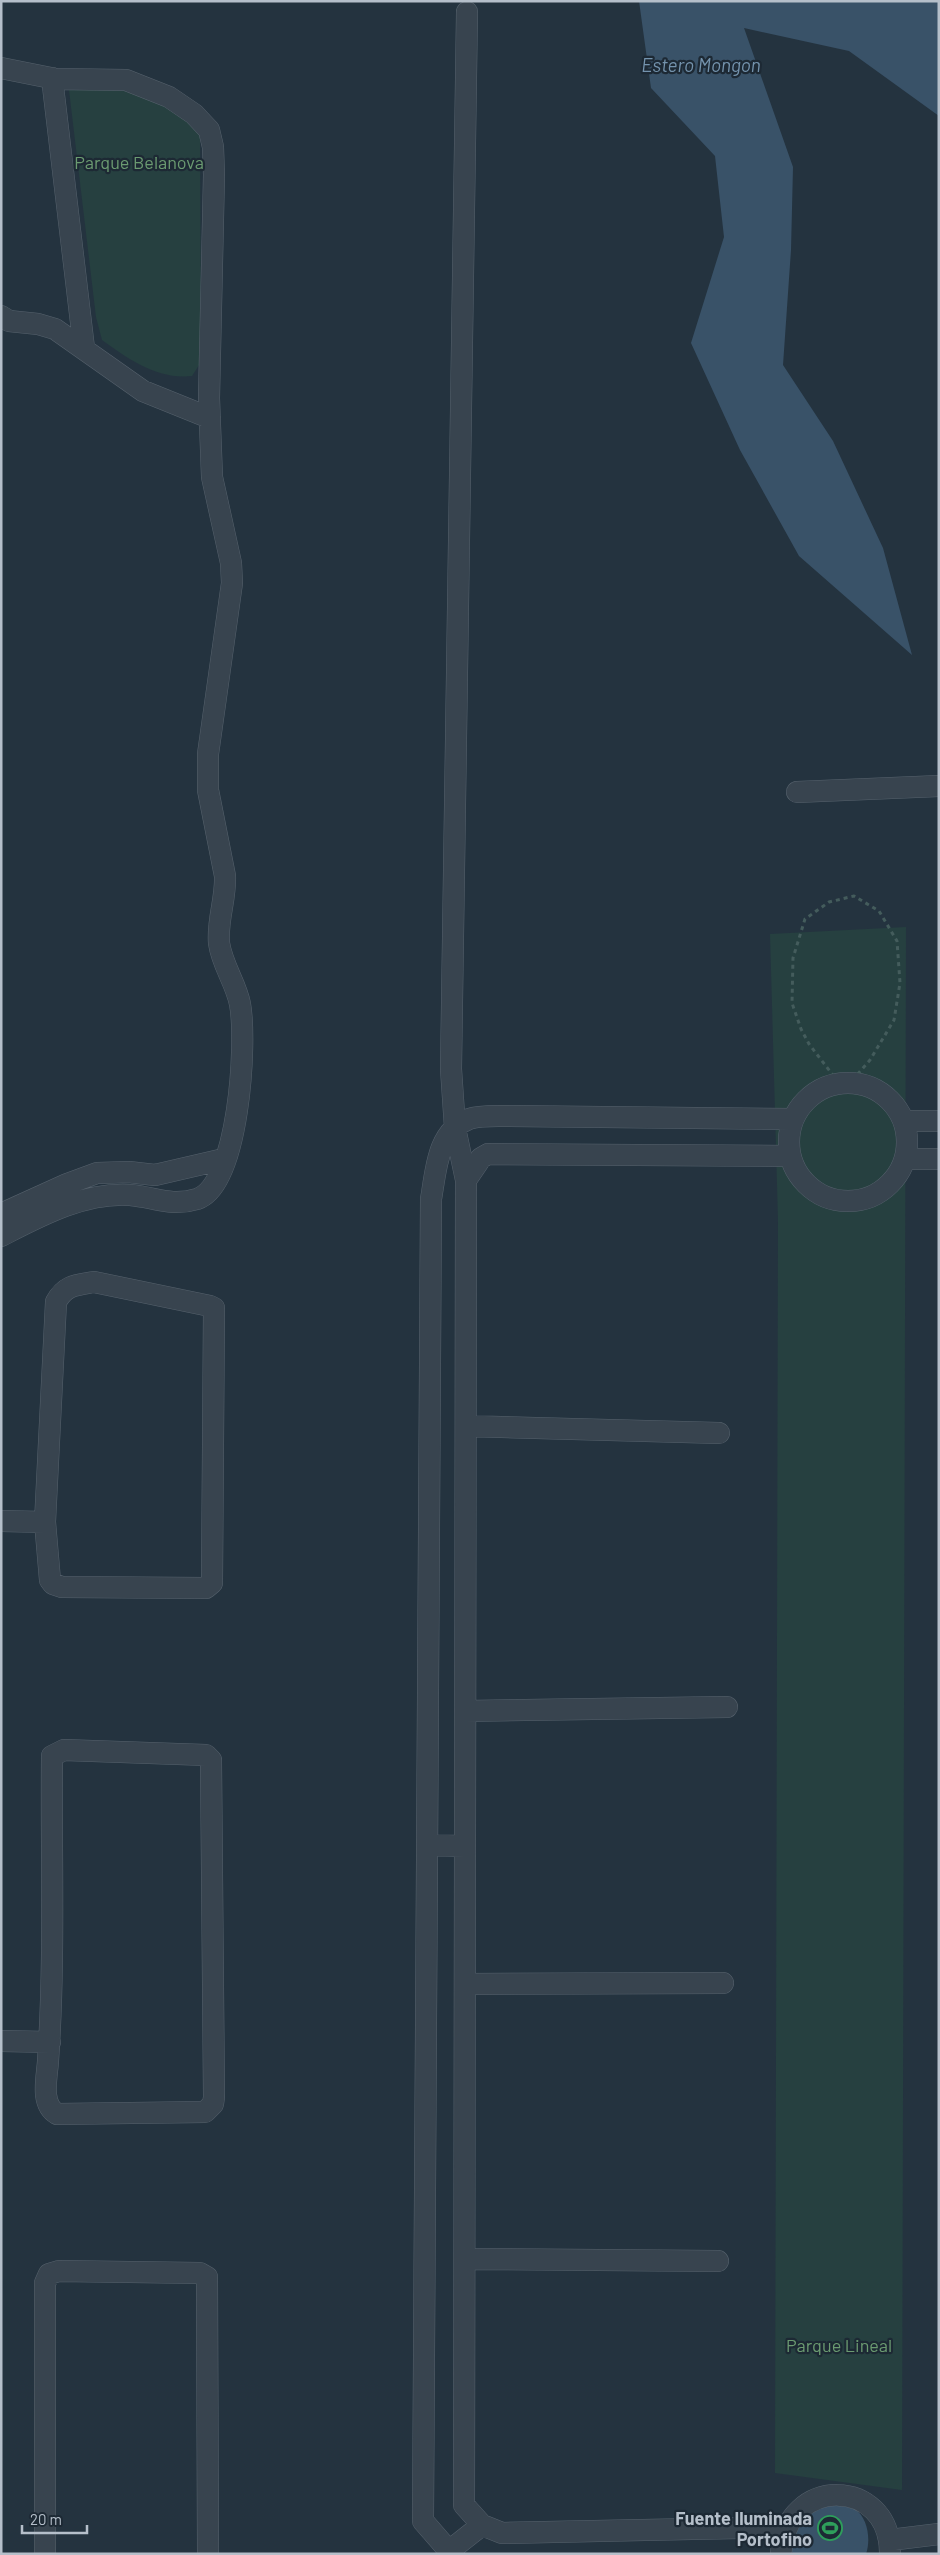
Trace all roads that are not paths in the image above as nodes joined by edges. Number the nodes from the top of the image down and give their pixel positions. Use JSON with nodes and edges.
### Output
{"nodes":[{"id":1,"x":467,"y":12,"type":"dead end"},
{"id":2,"x":1,"y":68,"type":"edge"},
{"id":3,"x":52,"y":78,"type":"junction"},
{"id":4,"x":1,"y":316,"type":"edge"},
{"id":5,"x":84,"y":348,"type":"junction"},
{"id":6,"x":210,"y":418,"type":"junction"},
{"id":7,"x":939,"y":786,"type":"edge"},
{"id":8,"x":797,"y":792,"type":"dead end"},
{"id":9,"x":793,"y":1119,"type":"junction"},
{"id":10,"x":904,"y":1121,"type":"junction"},
{"id":11,"x":939,"y":1122,"type":"edge"},
{"id":12,"x":455,"y":1128,"type":"junction"},
{"id":13,"x":790,"y":1156,"type":"junction"},
{"id":14,"x":224,"y":1159,"type":"junction"},
{"id":15,"x":905,"y":1159,"type":"junction"},
{"id":16,"x":939,"y":1159,"type":"edge"},
{"id":17,"x":102,"y":1173,"type":"junction"},
{"id":18,"x":172,"y":1173,"type":"junction"},
{"id":19,"x":466,"y":1180,"type":"junction"},
{"id":20,"x":114,"y":1196,"type":"junction"},
{"id":21,"x":173,"y":1203,"type":"junction"},
{"id":22,"x":1,"y":1214,"type":"edge"},
{"id":23,"x":1,"y":1236,"type":"edge"},
{"id":24,"x":466,"y":1426,"type":"junction"},
{"id":25,"x":719,"y":1433,"type":"dead end"},
{"id":26,"x":1,"y":1522,"type":"edge"},
{"id":27,"x":45,"y":1522,"type":"junction"},
{"id":28,"x":727,"y":1707,"type":"dead end"},
{"id":29,"x":466,"y":1711,"type":"junction"},
{"id":30,"x":427,"y":1845,"type":"junction"},
{"id":31,"x":465,"y":1846,"type":"junction"},
{"id":32,"x":722,"y":1983,"type":"dead end"},
{"id":33,"x":465,"y":1984,"type":"junction"},
{"id":34,"x":1,"y":2041,"type":"edge"},
{"id":35,"x":50,"y":2042,"type":"junction"},
{"id":36,"x":465,"y":2259,"type":"junction"},
{"id":37,"x":718,"y":2260,"type":"dead end"},
{"id":38,"x":482,"y":2525,"type":"junction"},
{"id":39,"x":785,"y":2528,"type":"junction"},
{"id":40,"x":939,"y":2534,"type":"edge"},
{"id":41,"x":890,"y":2547,"type":"edge"},
{"id":42,"x":451,"y":2553,"type":"edge"},
{"id":43,"x":45,"y":2554,"type":"edge"},
{"id":44,"x":208,"y":2554,"type":"edge"},
{"id":45,"x":781,"y":2554,"type":"edge"}],
"edges":[{"from":1,"to":12,"type":"street"},
{"from":2,"to":3,"type":"street"},
{"from":3,"to":5,"type":"street"},
{"from":3,"to":6,"type":"street"},
{"from":4,"to":5,"type":"street"},
{"from":5,"to":6,"type":"street"},
{"from":6,"to":14,"type":"street"},
{"from":7,"to":8,"type":"street"},
{"from":9,"to":10,"type":"street"},
{"from":9,"to":12,"type":"street"},
{"from":9,"to":13,"type":"street"},
{"from":10,"to":11,"type":"street"},
{"from":10,"to":15,"type":"street"},
{"from":12,"to":19,"type":"street"},
{"from":12,"to":30,"type":"street"},
{"from":13,"to":15,"type":"street"},
{"from":13,"to":19,"type":"street"},
{"from":14,"to":18,"type":"street"},
{"from":14,"to":21,"type":"street"},
{"from":15,"to":16,"type":"street"},
{"from":17,"to":18,"type":"street"},
{"from":17,"to":20,"type":"street"},
{"from":17,"to":22,"type":"street"},
{"from":18,"to":21,"type":"street"},
{"from":19,"to":24,"type":"street"},
{"from":20,"to":21,"type":"street"},
{"from":20,"to":23,"type":"street"},
{"from":24,"to":25,"type":"street"},
{"from":24,"to":29,"type":"street"},
{"from":26,"to":27,"type":"street"},
{"from":27,"to":27,"type":"street"},
{"from":28,"to":29,"type":"street"},
{"from":29,"to":31,"type":"street"},
{"from":30,"to":31,"type":"street"},
{"from":30,"to":42,"type":"street"},
{"from":31,"to":33,"type":"street"},
{"from":32,"to":33,"type":"street"},
{"from":33,"to":36,"type":"street"},
{"from":34,"to":35,"type":"street"},
{"from":35,"to":35,"type":"street"},
{"from":36,"to":37,"type":"street"},
{"from":36,"to":38,"type":"street"},
{"from":38,"to":39,"type":"street"},
{"from":38,"to":42,"type":"street"},
{"from":39,"to":41,"type":"street"},
{"from":39,"to":45,"type":"street"},
{"from":40,"to":41,"type":"street"},
{"from":43,"to":44,"type":"street"}]}
